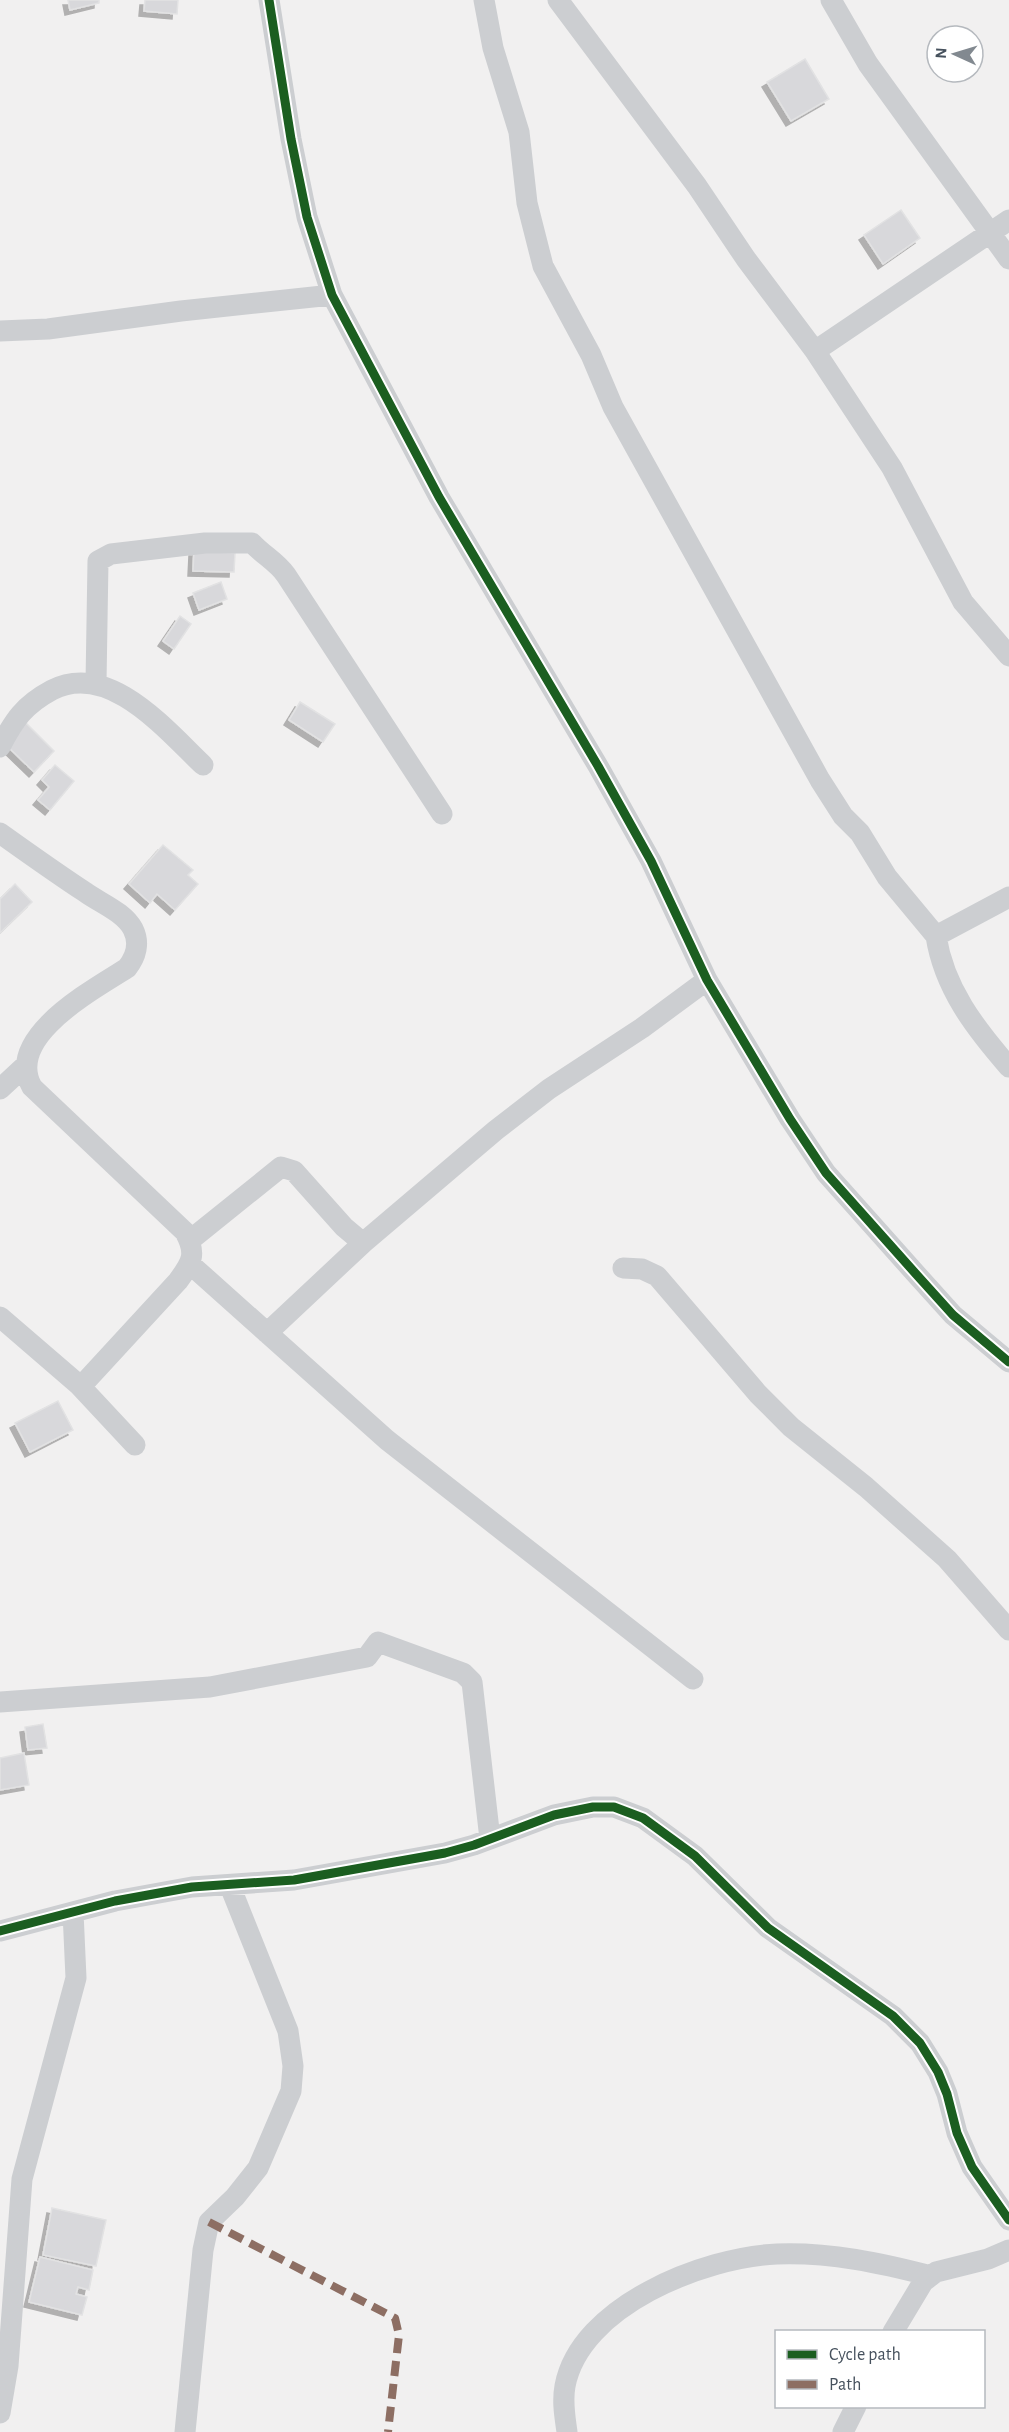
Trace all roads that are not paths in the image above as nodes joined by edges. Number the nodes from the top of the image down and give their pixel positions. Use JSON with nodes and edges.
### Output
{"nodes":[{"id":1,"x":269,"y":0,"type":"edge"},
{"id":2,"x":484,"y":0,"type":"edge"},
{"id":3,"x":558,"y":0,"type":"edge"},
{"id":4,"x":831,"y":0,"type":"edge"},
{"id":5,"x":1009,"y":220,"type":"edge"},
{"id":6,"x":990,"y":232,"type":"junction"},
{"id":7,"x":1009,"y":260,"type":"edge"},
{"id":8,"x":332,"y":295,"type":"junction"},
{"id":9,"x":0,"y":331,"type":"edge"},
{"id":10,"x":815,"y":351,"type":"junction"},
{"id":11,"x":1009,"y":656,"type":"edge"},
{"id":12,"x":96,"y":683,"type":"junction"},
{"id":13,"x":0,"y":747,"type":"edge"},
{"id":14,"x":203,"y":765,"type":"dead end"},
{"id":15,"x":442,"y":814,"type":"dead end"},
{"id":16,"x":0,"y":833,"type":"edge"},
{"id":17,"x":1009,"y":897,"type":"edge"},
{"id":18,"x":936,"y":936,"type":"junction"},
{"id":19,"x":707,"y":980,"type":"junction"},
{"id":20,"x":26,"y":1065,"type":"junction"},
{"id":21,"x":1009,"y":1067,"type":"edge"},
{"id":22,"x":0,"y":1089,"type":"edge"},
{"id":23,"x":189,"y":1241,"type":"junction"},
{"id":24,"x":363,"y":1243,"type":"junction"},
{"id":25,"x":190,"y":1264,"type":"junction"},
{"id":26,"x":623,"y":1268,"type":"dead end"},
{"id":27,"x":0,"y":1317,"type":"edge"},
{"id":28,"x":267,"y":1333,"type":"junction"},
{"id":29,"x":1009,"y":1362,"type":"edge"},
{"id":30,"x":79,"y":1385,"type":"junction"},
{"id":31,"x":135,"y":1445,"type":"dead end"},
{"id":32,"x":1009,"y":1630,"type":"edge"},
{"id":33,"x":693,"y":1679,"type":"dead end"},
{"id":34,"x":0,"y":1702,"type":"edge"},
{"id":35,"x":490,"y":1839,"type":"junction"},
{"id":36,"x":230,"y":1886,"type":"junction"},
{"id":37,"x":73,"y":1912,"type":"junction"},
{"id":38,"x":0,"y":1931,"type":"edge"},
{"id":39,"x":1009,"y":2220,"type":"edge"},
{"id":40,"x":1009,"y":2250,"type":"edge"},
{"id":41,"x":931,"y":2276,"type":"junction"},
{"id":42,"x":894,"y":2330,"type":"edge"},
{"id":43,"x":855,"y":2408,"type":"edge"},
{"id":44,"x":0,"y":2412,"type":"edge"},
{"id":45,"x":185,"y":2432,"type":"edge"},
{"id":46,"x":567,"y":2432,"type":"edge"},
{"id":47,"x":843,"y":2432,"type":"edge"}],
"edges":[{"from":1,"to":8,"type":"street"},
{"from":2,"to":18,"type":"street"},
{"from":3,"to":10,"type":"street"},
{"from":4,"to":6,"type":"street"},
{"from":5,"to":6,"type":"street"},
{"from":6,"to":7,"type":"street"},
{"from":6,"to":10,"type":"street"},
{"from":8,"to":9,"type":"street"},
{"from":8,"to":19,"type":"street"},
{"from":10,"to":11,"type":"street"},
{"from":12,"to":13,"type":"street"},
{"from":12,"to":14,"type":"street"},
{"from":12,"to":15,"type":"street"},
{"from":16,"to":20,"type":"street"},
{"from":17,"to":18,"type":"street"},
{"from":18,"to":21,"type":"street"},
{"from":19,"to":24,"type":"street"},
{"from":19,"to":29,"type":"street"},
{"from":20,"to":22,"type":"street"},
{"from":20,"to":23,"type":"street"},
{"from":23,"to":24,"type":"street"},
{"from":23,"to":25,"type":"street"},
{"from":24,"to":28,"type":"street"},
{"from":25,"to":28,"type":"street"},
{"from":25,"to":30,"type":"street"},
{"from":26,"to":32,"type":"street"},
{"from":27,"to":30,"type":"street"},
{"from":28,"to":33,"type":"street"},
{"from":30,"to":31,"type":"street"},
{"from":34,"to":35,"type":"street"},
{"from":35,"to":36,"type":"street"},
{"from":35,"to":39,"type":"street"},
{"from":36,"to":37,"type":"street"},
{"from":36,"to":45,"type":"street"},
{"from":37,"to":38,"type":"street"},
{"from":37,"to":44,"type":"street"},
{"from":40,"to":41,"type":"street"},
{"from":41,"to":42,"type":"street"},
{"from":41,"to":46,"type":"street"},
{"from":43,"to":47,"type":"street"}]}
